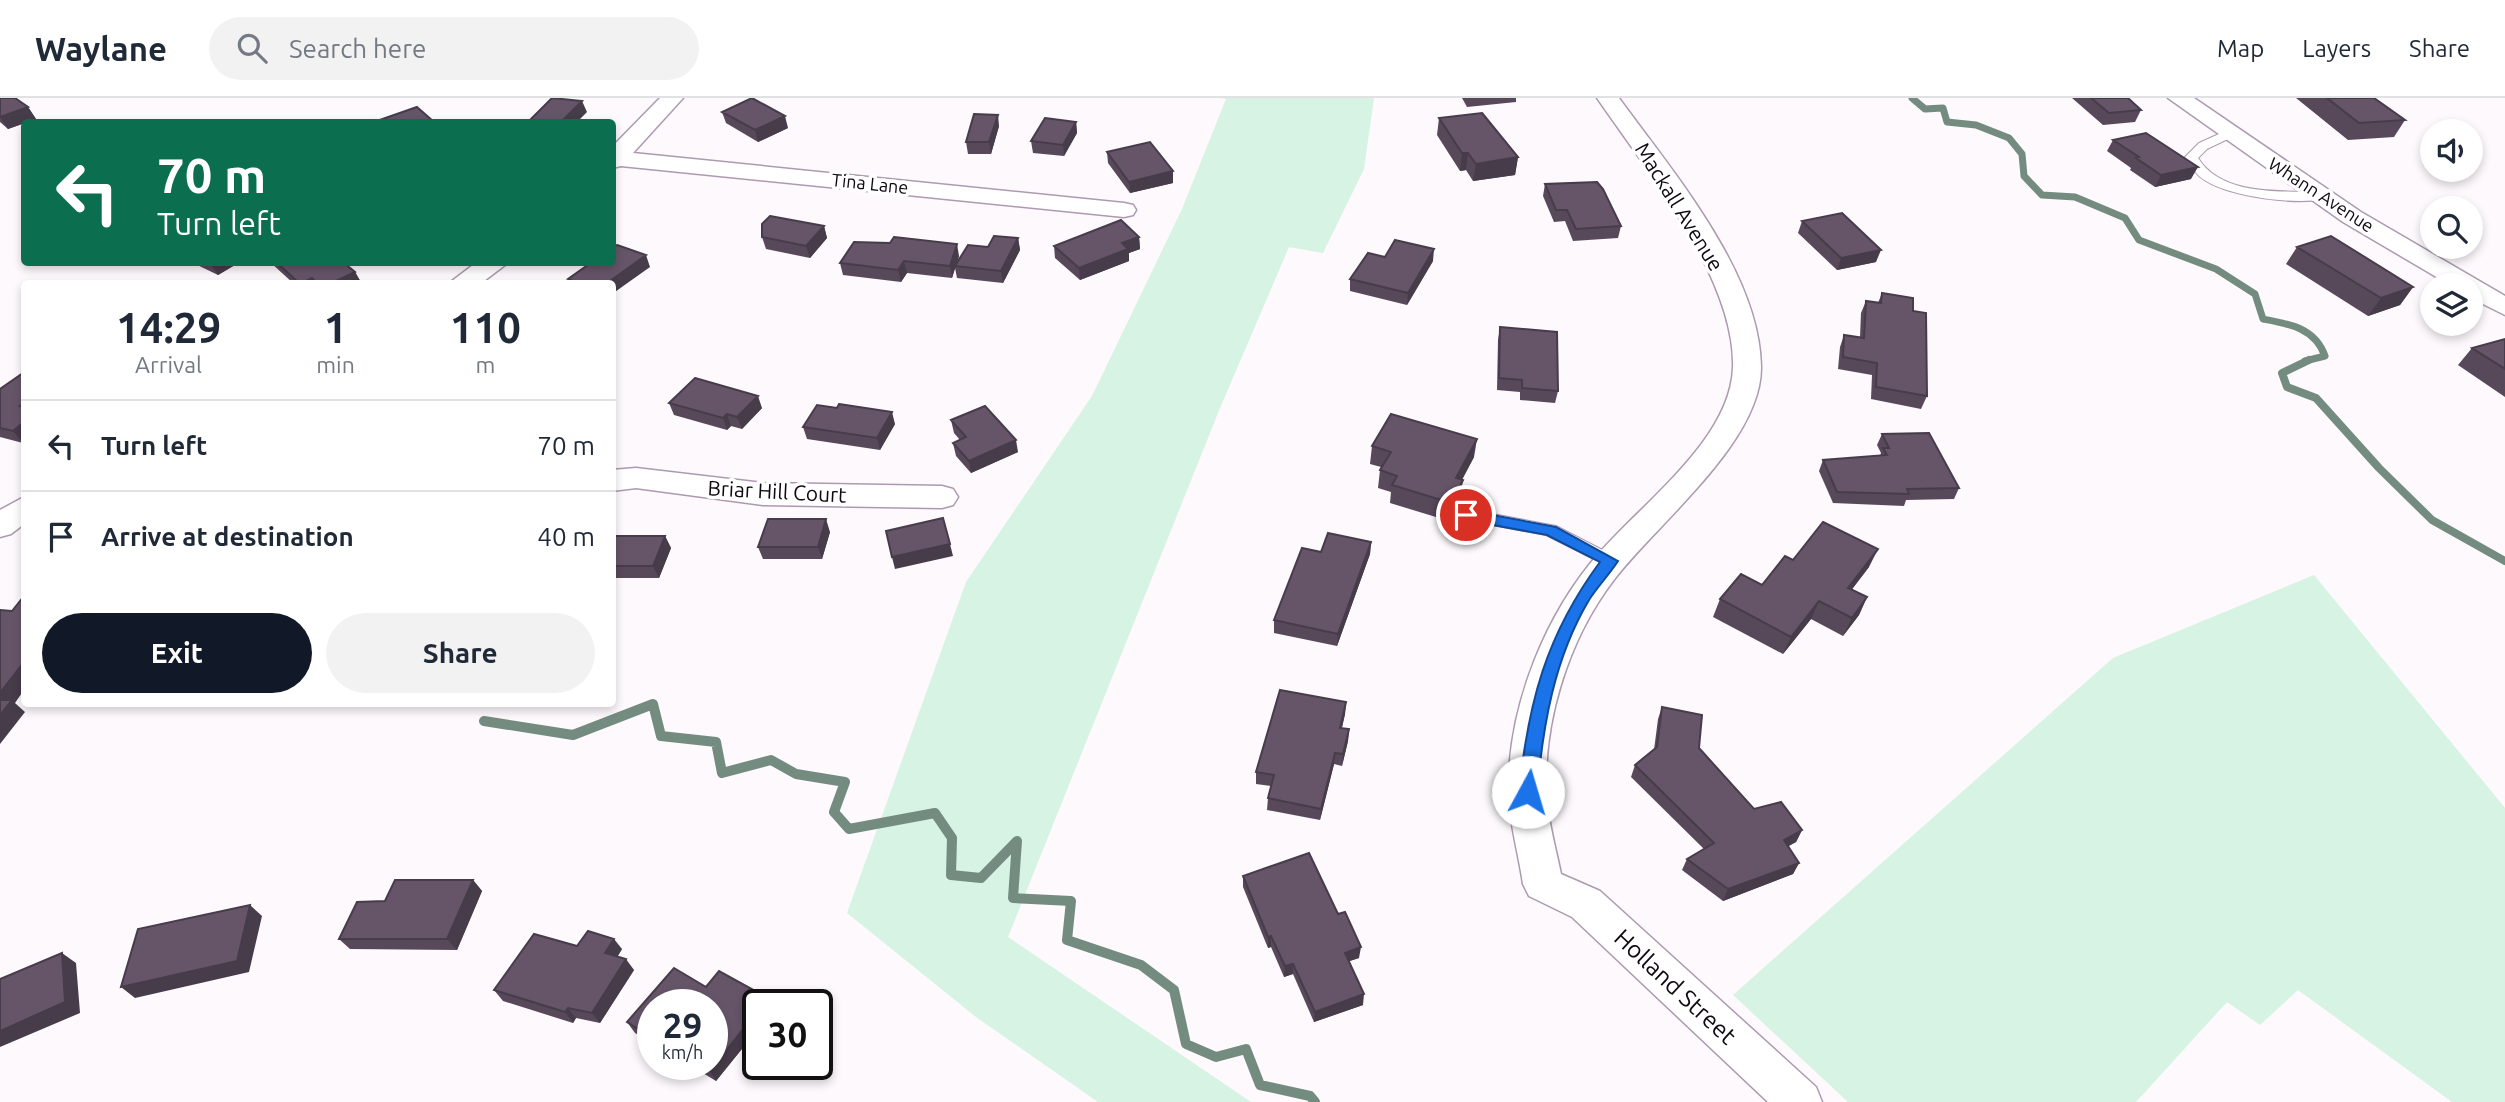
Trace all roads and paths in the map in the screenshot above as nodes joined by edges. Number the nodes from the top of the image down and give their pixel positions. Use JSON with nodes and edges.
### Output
{"nodes":[{"id":1,"x":672,"y":98,"type":"edge"},
{"id":2,"x":1608,"y":98,"type":"edge"},
{"id":3,"x":2179,"y":98,"type":"edge"},
{"id":4,"x":2230,"y":133,"type":"junction"},
{"id":5,"x":616,"y":158,"type":"edge"},
{"id":6,"x":616,"y":160,"type":"edge"},
{"id":7,"x":2320,"y":196,"type":"junction"},
{"id":8,"x":1124,"y":210,"type":"dead end"},
{"id":9,"x":486,"y":266,"type":"edge"},
{"id":10,"x":2447,"y":273,"type":"edge"},
{"id":11,"x":467,"y":280,"type":"edge"},
{"id":12,"x":2483,"y":294,"type":"edge"},
{"id":13,"x":2505,"y":307,"type":"edge"},
{"id":14,"x":616,"y":480,"type":"edge"},
{"id":15,"x":942,"y":497,"type":"dead end"},
{"id":16,"x":21,"y":510,"type":"edge"},
{"id":17,"x":1466,"y":515,"type":"dead end"},
{"id":18,"x":0,"y":526,"type":"edge"},
{"id":19,"x":1610,"y":561,"type":"junction"},
{"id":20,"x":1543,"y":884,"type":"joint"},
{"id":21,"x":1800,"y":1102,"type":"edge"}],
"edges":[{"from":1,"to":5,"type":"street"},
{"from":2,"to":19,"type":"street","name":"Mackall Avenue"},
{"from":3,"to":4,"type":"street","name":"Whann Avenue"},
{"from":4,"to":7,"type":"street","name":"Whann Avenue"},
{"from":4,"to":7,"type":"lane"},
{"from":6,"to":8,"type":"street","name":"Tina Lane"},
{"from":7,"to":10,"type":"street","name":"Whann Avenue"},
{"from":9,"to":11,"type":"street"},
{"from":12,"to":13,"type":"street","name":"Whann Avenue"},
{"from":14,"to":15,"type":"street","name":"Briar Hill Court"},
{"from":16,"to":18,"type":"street"},
{"from":17,"to":19,"type":"lane"},
{"from":19,"to":20,"type":"street","name":"Mackall Avenue"},
{"from":20,"to":21,"type":"street","name":"Holland Street"}]}
